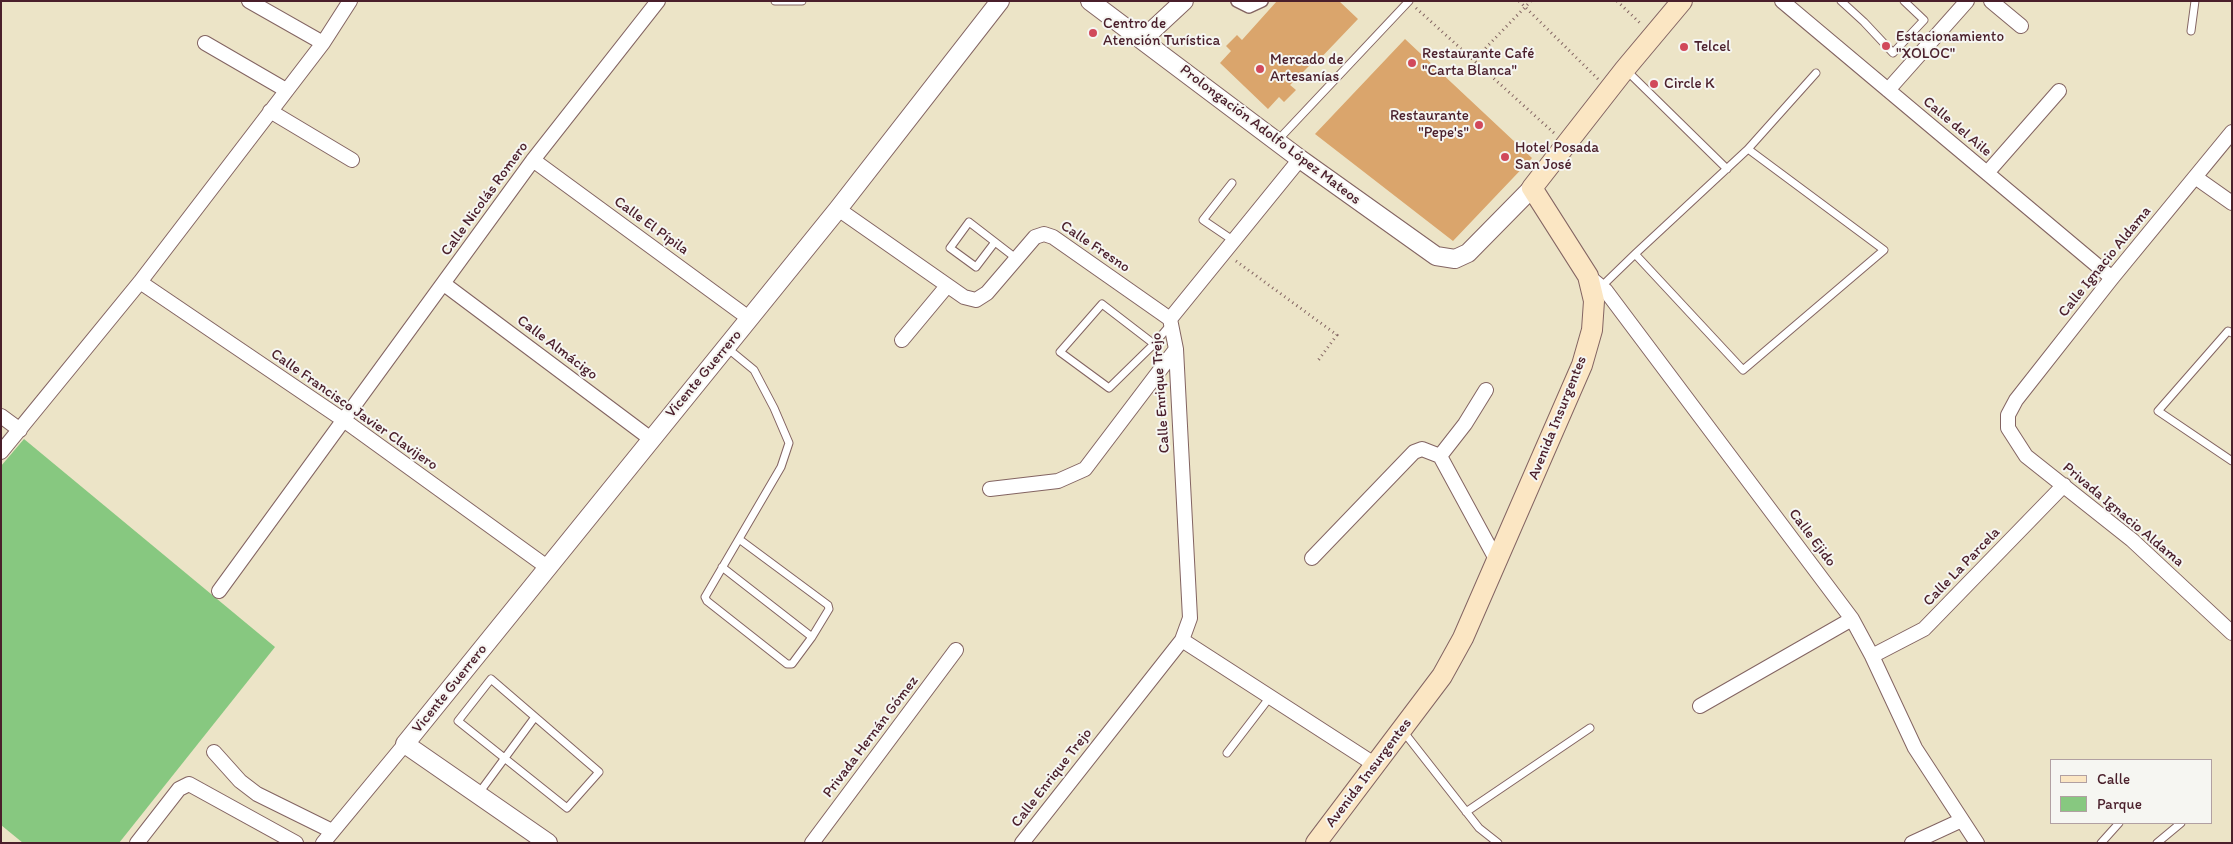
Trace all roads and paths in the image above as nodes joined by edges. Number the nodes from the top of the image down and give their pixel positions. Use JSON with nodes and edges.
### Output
{"nodes":[{"id":1,"x":249,"y":1,"type":"edge"},
{"id":2,"x":350,"y":1,"type":"edge"},
{"id":3,"x":658,"y":1,"type":"edge"},
{"id":4,"x":775,"y":1,"type":"edge"},
{"id":5,"x":802,"y":1,"type":"edge"},
{"id":6,"x":1000,"y":1,"type":"edge"},
{"id":7,"x":1090,"y":1,"type":"edge"},
{"id":8,"x":1184,"y":1,"type":"edge"},
{"id":9,"x":1237,"y":1,"type":"edge"},
{"id":10,"x":1262,"y":1,"type":"edge"},
{"id":11,"x":1519,"y":1,"type":"edge"},
{"id":12,"x":1531,"y":1,"type":"edge"},
{"id":13,"x":1617,"y":1,"type":"edge"},
{"id":14,"x":1682,"y":1,"type":"edge"},
{"id":15,"x":1782,"y":1,"type":"edge"},
{"id":16,"x":1841,"y":1,"type":"edge"},
{"id":17,"x":1904,"y":1,"type":"edge"},
{"id":18,"x":1967,"y":1,"type":"edge"},
{"id":19,"x":1991,"y":1,"type":"edge"},
{"id":20,"x":2195,"y":1,"type":"edge"},
{"id":21,"x":1409,"y":2,"type":"edge"},
{"id":22,"x":1525,"y":7,"type":"junction"},
{"id":23,"x":2021,"y":26,"type":"dead end"},
{"id":24,"x":2191,"y":32,"type":"dead end"},
{"id":25,"x":1654,"y":36,"type":"junction"},
{"id":26,"x":1142,"y":40,"type":"junction"},
{"id":27,"x":205,"y":43,"type":"dead end"},
{"id":28,"x":323,"y":43,"type":"junction"},
{"id":29,"x":1474,"y":58,"type":"junction"},
{"id":30,"x":1625,"y":69,"type":"junction"},
{"id":31,"x":1816,"y":73,"type":"dead end"},
{"id":32,"x":286,"y":90,"type":"junction"},
{"id":33,"x":1609,"y":90,"type":"junction"},
{"id":34,"x":1888,"y":90,"type":"junction"},
{"id":35,"x":2059,"y":91,"type":"dead end"},
{"id":36,"x":270,"y":111,"type":"junction"},
{"id":37,"x":2232,"y":132,"type":"edge"},
{"id":38,"x":1278,"y":140,"type":"junction"},
{"id":39,"x":1566,"y":144,"type":"junction"},
{"id":40,"x":1748,"y":149,"type":"junction"},
{"id":41,"x":1300,"y":159,"type":"junction"},
{"id":42,"x":352,"y":160,"type":"dead end"},
{"id":43,"x":533,"y":160,"type":"junction"},
{"id":44,"x":1727,"y":168,"type":"junction"},
{"id":45,"x":1987,"y":173,"type":"junction"},
{"id":46,"x":2195,"y":177,"type":"junction"},
{"id":47,"x":1232,"y":183,"type":"dead end"},
{"id":48,"x":1532,"y":188,"type":"junction"},
{"id":49,"x":2232,"y":204,"type":"edge"},
{"id":50,"x":838,"y":209,"type":"junction"},
{"id":51,"x":1235,"y":241,"type":"junction"},
{"id":52,"x":995,"y":242,"type":"junction"},
{"id":53,"x":1225,"y":254,"type":"junction"},
{"id":54,"x":1635,"y":254,"type":"junction"},
{"id":55,"x":1017,"y":259,"type":"junction"},
{"id":56,"x":2112,"y":278,"type":"junction"},
{"id":57,"x":1595,"y":281,"type":"junction"},
{"id":58,"x":140,"y":282,"type":"junction"},
{"id":59,"x":444,"y":284,"type":"junction"},
{"id":60,"x":947,"y":286,"type":"junction"},
{"id":61,"x":750,"y":318,"type":"junction"},
{"id":62,"x":1171,"y":321,"type":"junction"},
{"id":63,"x":2232,"y":333,"type":"edge"},
{"id":64,"x":902,"y":340,"type":"dead end"},
{"id":65,"x":1154,"y":344,"type":"junction"},
{"id":66,"x":726,"y":346,"type":"junction"},
{"id":67,"x":1176,"y":349,"type":"junction"},
{"id":68,"x":1316,"y":362,"type":"dead end"},
{"id":69,"x":1486,"y":390,"type":"dead end"},
{"id":70,"x":2008,"y":415,"type":"joint"},
{"id":71,"x":1,"y":416,"type":"edge"},
{"id":72,"x":344,"y":421,"type":"junction"},
{"id":73,"x":20,"y":430,"type":"junction"},
{"id":74,"x":651,"y":439,"type":"junction"},
{"id":75,"x":1,"y":452,"type":"edge"},
{"id":76,"x":1440,"y":456,"type":"junction"},
{"id":77,"x":2232,"y":462,"type":"edge"},
{"id":78,"x":2064,"y":485,"type":"junction"},
{"id":79,"x":990,"y":489,"type":"dead end"},
{"id":80,"x":739,"y":540,"type":"junction"},
{"id":81,"x":1312,"y":558,"type":"dead end"},
{"id":82,"x":1497,"y":561,"type":"junction"},
{"id":83,"x":547,"y":567,"type":"junction"},
{"id":84,"x":722,"y":567,"type":"junction"},
{"id":85,"x":219,"y":591,"type":"dead end"},
{"id":86,"x":1852,"y":619,"type":"junction"},
{"id":87,"x":2232,"y":633,"type":"edge"},
{"id":88,"x":812,"y":637,"type":"junction"},
{"id":89,"x":1182,"y":640,"type":"junction"},
{"id":90,"x":956,"y":650,"type":"dead end"},
{"id":91,"x":1872,"y":656,"type":"junction"},
{"id":92,"x":1270,"y":697,"type":"junction"},
{"id":93,"x":1700,"y":706,"type":"dead end"},
{"id":94,"x":536,"y":717,"type":"junction"},
{"id":95,"x":1590,"y":728,"type":"dead end"},
{"id":96,"x":1402,"y":729,"type":"junction"},
{"id":97,"x":405,"y":744,"type":"junction"},
{"id":98,"x":214,"y":752,"type":"dead end"},
{"id":99,"x":1227,"y":753,"type":"dead end"},
{"id":100,"x":504,"y":759,"type":"junction"},
{"id":101,"x":1374,"y":764,"type":"junction"},
{"id":102,"x":478,"y":794,"type":"junction"},
{"id":103,"x":1466,"y":812,"type":"junction"},
{"id":104,"x":1962,"y":820,"type":"junction"},
{"id":105,"x":2118,"y":824,"type":"edge"},
{"id":106,"x":2180,"y":824,"type":"edge"},
{"id":107,"x":332,"y":831,"type":"junction"},
{"id":108,"x":137,"y":843,"type":"edge"},
{"id":109,"x":296,"y":843,"type":"edge"},
{"id":110,"x":323,"y":843,"type":"edge"},
{"id":111,"x":548,"y":843,"type":"edge"},
{"id":112,"x":812,"y":843,"type":"edge"},
{"id":113,"x":1022,"y":843,"type":"edge"},
{"id":114,"x":1316,"y":843,"type":"edge"},
{"id":115,"x":1498,"y":843,"type":"edge"},
{"id":116,"x":1912,"y":843,"type":"edge"},
{"id":117,"x":1978,"y":843,"type":"edge"},
{"id":118,"x":2101,"y":843,"type":"edge"},
{"id":119,"x":2157,"y":843,"type":"edge"}],
"edges":[{"from":1,"to":28,"type":"street"},
{"from":2,"to":28,"type":"street"},
{"from":3,"to":43,"type":"street","name":"Calle Nicolás Romero"},
{"from":4,"to":5,"type":"lane"},
{"from":6,"to":50,"type":"street","name":"Vicente Guerrero"},
{"from":7,"to":26,"type":"street","name":"Prolongación Adolfo López Mateos"},
{"from":8,"to":26,"type":"street"},
{"from":9,"to":10,"type":"street"},
{"from":11,"to":22,"type":"path"},
{"from":12,"to":22,"type":"path"},
{"from":13,"to":25,"type":"path"},
{"from":14,"to":25,"type":"main road"},
{"from":15,"to":34,"type":"street","name":"Calle del Aile"},
{"from":16,"to":17,"type":"lane"},
{"from":18,"to":34,"type":"street"},
{"from":19,"to":23,"type":"street"},
{"from":20,"to":24,"type":"lane"},
{"from":21,"to":29,"type":"path"},
{"from":21,"to":38,"type":"lane"},
{"from":22,"to":29,"type":"path"},
{"from":22,"to":33,"type":"path"},
{"from":25,"to":30,"type":"main road"},
{"from":26,"to":38,"type":"street","name":"Prolongación Adolfo López Mateos"},
{"from":27,"to":32,"type":"street"},
{"from":28,"to":32,"type":"street"},
{"from":29,"to":39,"type":"path"},
{"from":30,"to":33,"type":"main road"},
{"from":30,"to":44,"type":"lane"},
{"from":31,"to":40,"type":"lane"},
{"from":32,"to":36,"type":"street"},
{"from":33,"to":39,"type":"main road"},
{"from":34,"to":45,"type":"street","name":"Calle del Aile"},
{"from":35,"to":45,"type":"street"},
{"from":36,"to":42,"type":"street"},
{"from":36,"to":58,"type":"street"},
{"from":37,"to":46,"type":"street","name":"Calle Ignacio Aldama"},
{"from":38,"to":41,"type":"street","name":"Prolongación Adolfo López Mateos"},
{"from":39,"to":48,"type":"main road"},
{"from":40,"to":44,"type":"lane"},
{"from":40,"to":54,"type":"lane"},
{"from":41,"to":48,"type":"street","name":"Prolongación Adolfo López Mateos"},
{"from":41,"to":51,"type":"street","name":"Calle Enrique Trejo"},
{"from":43,"to":59,"type":"street","name":"Calle Nicolás Romero"},
{"from":43,"to":61,"type":"street","name":"Calle El Pípila"},
{"from":44,"to":54,"type":"lane"},
{"from":45,"to":56,"type":"street","name":"Calle del Aile"},
{"from":46,"to":49,"type":"street"},
{"from":46,"to":56,"type":"street","name":"Calle Ignacio Aldama"},
{"from":47,"to":51,"type":"lane"},
{"from":48,"to":57,"type":"main road","name":"Avenida Insurgentes"},
{"from":50,"to":60,"type":"street","name":"Calle Fresno"},
{"from":50,"to":61,"type":"street","name":"Vicente Guerrero"},
{"from":51,"to":53,"type":"street","name":"Calle Enrique Trejo"},
{"from":52,"to":52,"type":"lane"},
{"from":52,"to":55,"type":"lane"},
{"from":53,"to":62,"type":"street","name":"Calle Enrique Trejo"},
{"from":53,"to":68,"type":"path"},
{"from":54,"to":57,"type":"lane"},
{"from":55,"to":60,"type":"street","name":"Calle Fresno"},
{"from":55,"to":62,"type":"street","name":"Calle Fresno"},
{"from":56,"to":70,"type":"street","name":"Calle Ignacio Aldama"},
{"from":57,"to":82,"type":"main road","name":"Avenida Insurgentes"},
{"from":57,"to":86,"type":"street","name":"Calle Ejido"},
{"from":58,"to":72,"type":"street","name":"Calle Francisco Javier Clavijero"},
{"from":58,"to":73,"type":"street"},
{"from":59,"to":72,"type":"street","name":"Calle Nicolás Romero"},
{"from":59,"to":74,"type":"street","name":"Calle Almácigo"},
{"from":60,"to":64,"type":"street"},
{"from":61,"to":66,"type":"street","name":"Vicente Guerrero"},
{"from":62,"to":65,"type":"lane"},
{"from":62,"to":67,"type":"street","name":"Calle Enrique Trejo"},
{"from":63,"to":77,"type":"lane"},
{"from":65,"to":65,"type":"lane"},
{"from":66,"to":74,"type":"street","name":"Vicente Guerrero"},
{"from":66,"to":80,"type":"lane"},
{"from":67,"to":79,"type":"street"},
{"from":67,"to":89,"type":"street","name":"Calle Enrique Trejo"},
{"from":69,"to":76,"type":"street"},
{"from":70,"to":78,"type":"street","name":"Privada Ignacio Aldama"},
{"from":71,"to":73,"type":"street"},
{"from":72,"to":83,"type":"street","name":"Calle Francisco Javier Clavijero"},
{"from":72,"to":85,"type":"street","name":"Calle Nicolás Romero"},
{"from":73,"to":75,"type":"street"},
{"from":74,"to":83,"type":"street","name":"Vicente Guerrero"},
{"from":76,"to":81,"type":"street"},
{"from":76,"to":82,"type":"street"},
{"from":78,"to":87,"type":"street","name":"Privada Ignacio Aldama"},
{"from":78,"to":91,"type":"street","name":"Calle La Parcela"},
{"from":80,"to":84,"type":"lane"},
{"from":80,"to":88,"type":"lane"},
{"from":82,"to":96,"type":"main road","name":"Avenida Insurgentes"},
{"from":83,"to":97,"type":"street","name":"Vicente Guerrero"},
{"from":84,"to":88,"type":"lane"},
{"from":84,"to":88,"type":"lane"},
{"from":86,"to":91,"type":"street","name":"Calle Ejido"},
{"from":86,"to":93,"type":"street"},
{"from":89,"to":92,"type":"street"},
{"from":89,"to":113,"type":"street","name":"Calle Enrique Trejo"},
{"from":90,"to":112,"type":"street","name":"Privada Hernán Gómez"},
{"from":91,"to":104,"type":"street","name":"Calle Ejido"},
{"from":92,"to":99,"type":"lane"},
{"from":92,"to":101,"type":"street"},
{"from":94,"to":100,"type":"lane"},
{"from":94,"to":100,"type":"lane"},
{"from":94,"to":100,"type":"lane"},
{"from":95,"to":103,"type":"lane"},
{"from":96,"to":101,"type":"main road","name":"Avenida Insurgentes"},
{"from":96,"to":103,"type":"lane"},
{"from":97,"to":102,"type":"street"},
{"from":97,"to":107,"type":"street"},
{"from":98,"to":107,"type":"street"},
{"from":100,"to":102,"type":"lane"},
{"from":101,"to":114,"type":"main road","name":"Avenida Insurgentes"},
{"from":102,"to":111,"type":"street"},
{"from":103,"to":115,"type":"lane"},
{"from":104,"to":116,"type":"street"},
{"from":104,"to":117,"type":"street","name":"Calle Ejido"},
{"from":105,"to":118,"type":"lane"},
{"from":106,"to":119,"type":"lane"},
{"from":107,"to":110,"type":"street"},
{"from":108,"to":109,"type":"street"}]}
